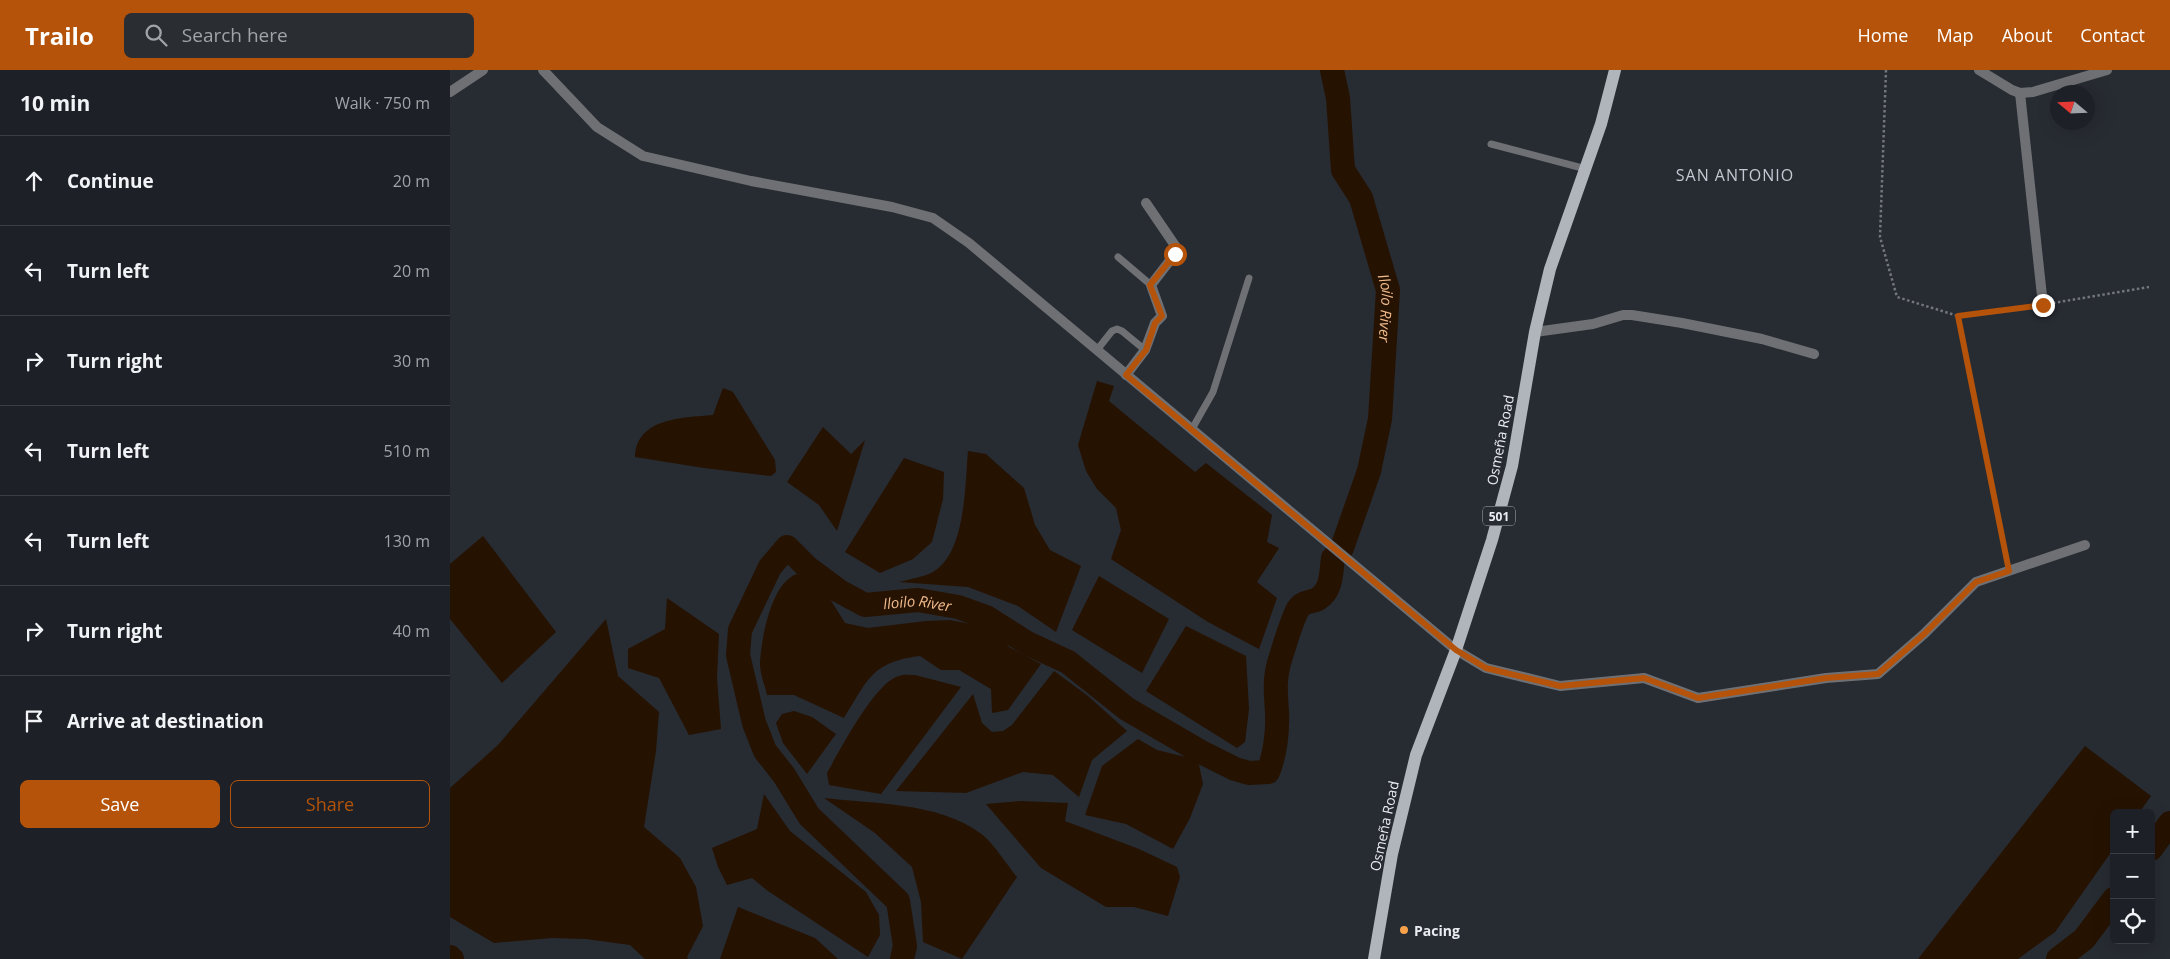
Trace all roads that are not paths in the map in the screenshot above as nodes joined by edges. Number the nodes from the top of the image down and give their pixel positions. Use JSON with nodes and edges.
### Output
{"nodes":[{"id":1,"x":483,"y":70,"type":"edge"},
{"id":2,"x":544,"y":70,"type":"edge"},
{"id":3,"x":1615,"y":70,"type":"edge"},
{"id":4,"x":1979,"y":70,"type":"edge"},
{"id":5,"x":2107,"y":70,"type":"edge"},
{"id":6,"x":450,"y":92,"type":"edge"},
{"id":7,"x":2020,"y":93,"type":"junction"},
{"id":8,"x":1491,"y":144,"type":"dead end"},
{"id":9,"x":1586,"y":169,"type":"junction"},
{"id":10,"x":1146,"y":203,"type":"dead end"},
{"id":11,"x":1118,"y":257,"type":"dead end"},
{"id":12,"x":1249,"y":278,"type":"dead end"},
{"id":13,"x":1150,"y":285,"type":"junction"},
{"id":14,"x":2043,"y":305,"type":"road end"},
{"id":15,"x":1535,"y":332,"type":"junction"},
{"id":16,"x":1097,"y":350,"type":"junction"},
{"id":17,"x":1146,"y":350,"type":"junction"},
{"id":18,"x":1814,"y":354,"type":"dead end"},
{"id":19,"x":1126,"y":375,"type":"junction"},
{"id":20,"x":1192,"y":429,"type":"junction"},
{"id":21,"x":2086,"y":545,"type":"dead end"},
{"id":22,"x":1456,"y":650,"type":"junction"},
{"id":23,"x":1374,"y":959,"type":"edge"}],
"edges":[{"from":1,"to":6,"type":"street"},
{"from":2,"to":16,"type":"street"},
{"from":3,"to":9,"type":"main road","name":"Osmeña Road","number":"501"},
{"from":4,"to":7,"type":"street"},
{"from":5,"to":7,"type":"street"},
{"from":7,"to":14,"type":"street"},
{"from":8,"to":9,"type":"lane"},
{"from":9,"to":15,"type":"main road","name":"Osmeña Road","number":"501"},
{"from":10,"to":13,"type":"street"},
{"from":11,"to":13,"type":"lane"},
{"from":12,"to":20,"type":"lane"},
{"from":13,"to":17,"type":"street"},
{"from":15,"to":18,"type":"street"},
{"from":15,"to":22,"type":"main road","name":"Osmeña Road","number":"501"},
{"from":16,"to":17,"type":"lane"},
{"from":16,"to":19,"type":"street"},
{"from":17,"to":19,"type":"street"},
{"from":19,"to":20,"type":"street"},
{"from":20,"to":22,"type":"street"},
{"from":21,"to":22,"type":"street"},
{"from":22,"to":23,"type":"main road","name":"Osmeña Road","number":"501"}]}
